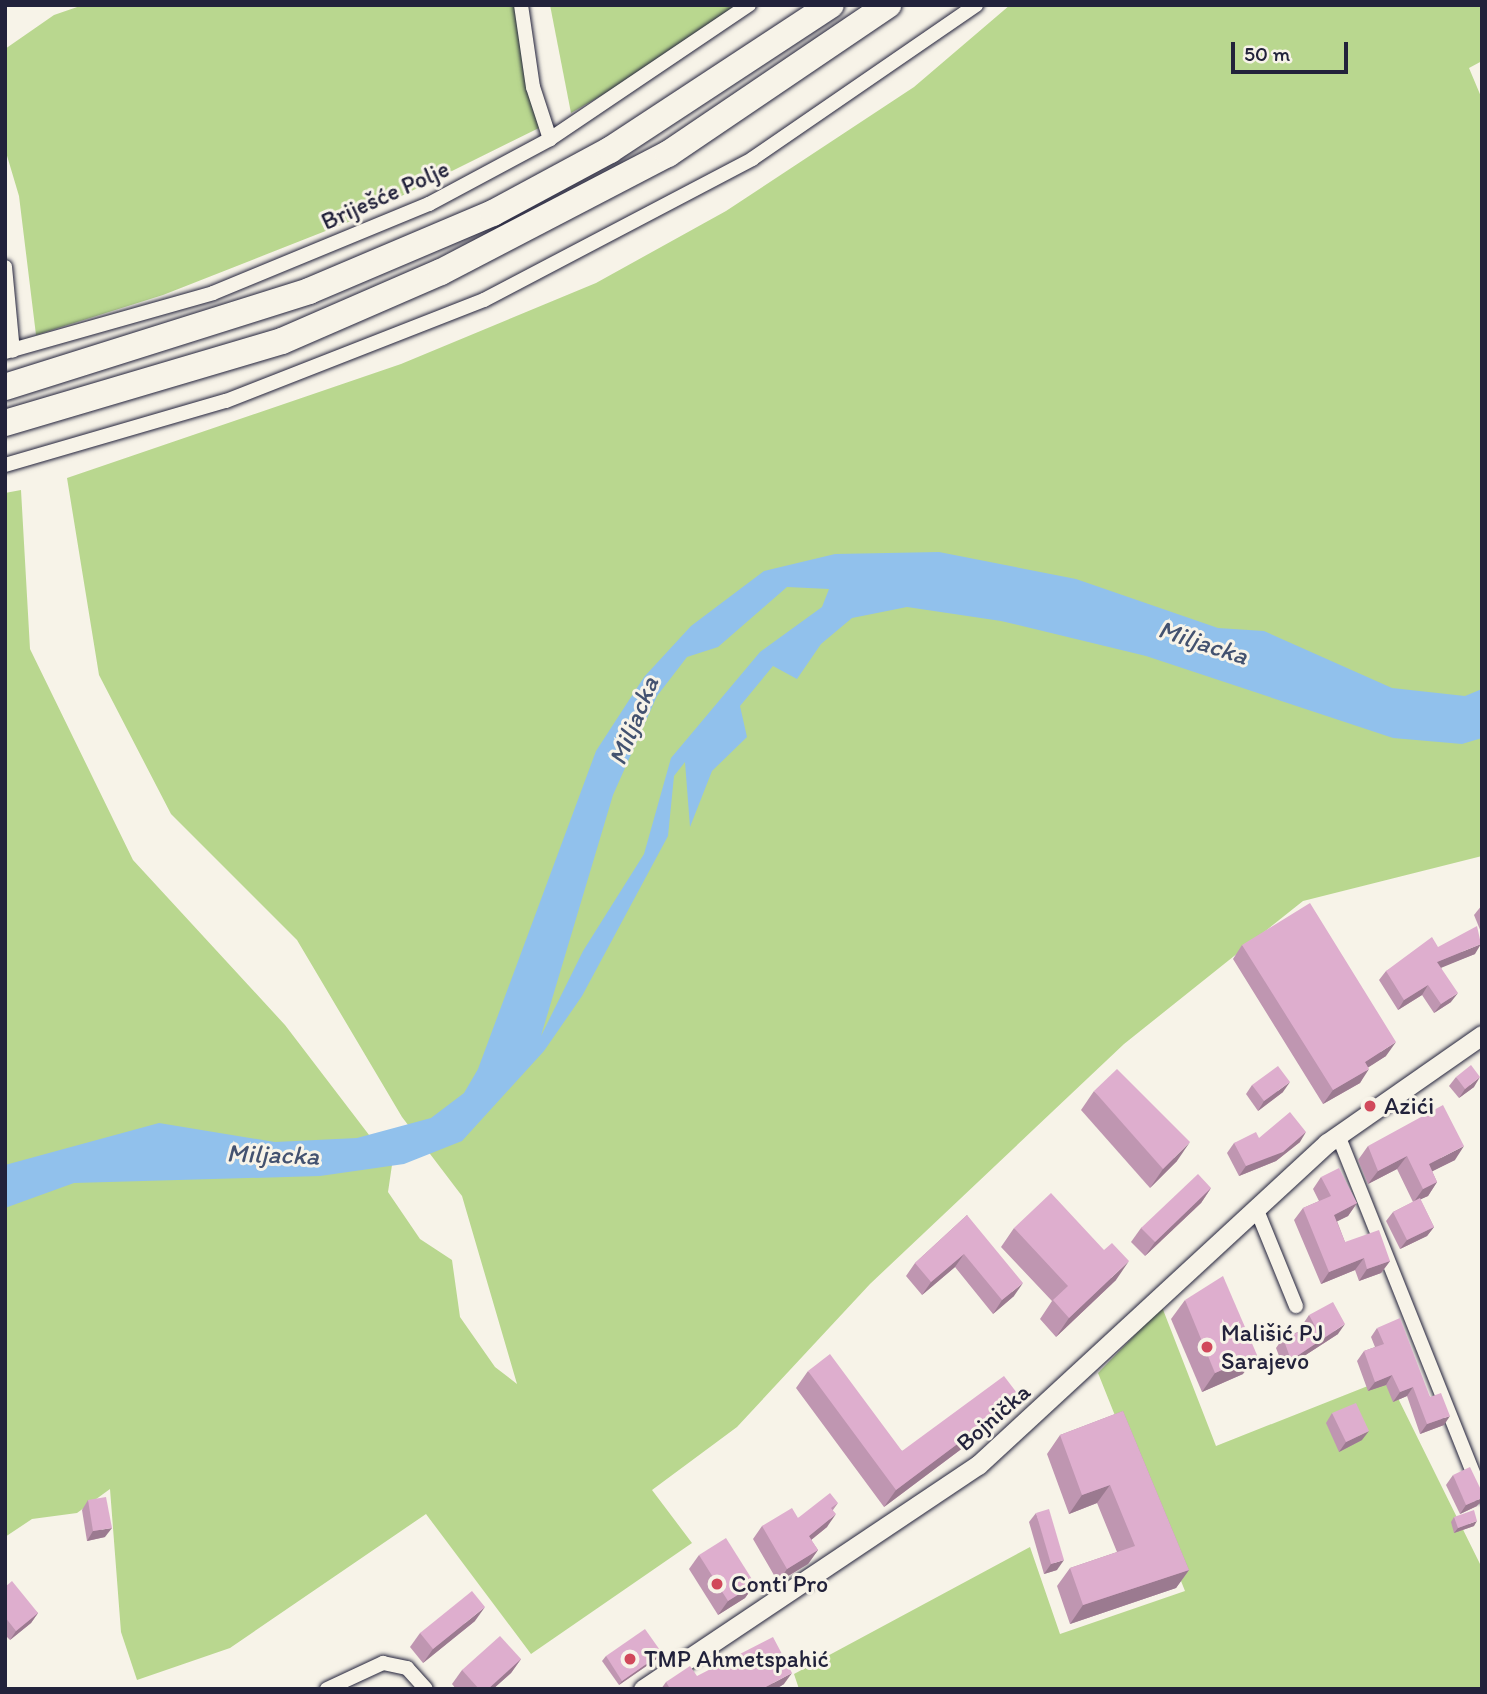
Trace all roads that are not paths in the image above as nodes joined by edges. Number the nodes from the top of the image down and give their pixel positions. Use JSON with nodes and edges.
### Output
{"nodes":[{"id":1,"x":521,"y":5,"type":"edge"},
{"id":2,"x":749,"y":5,"type":"edge"},
{"id":3,"x":831,"y":5,"type":"edge"},
{"id":4,"x":888,"y":5,"type":"edge"},
{"id":5,"x":976,"y":5,"type":"edge"},
{"id":6,"x":550,"y":139,"type":"junction"},
{"id":7,"x":5,"y":267,"type":"edge"},
{"id":8,"x":9,"y":351,"type":"edge"},
{"id":9,"x":5,"y":387,"type":"edge"},
{"id":10,"x":5,"y":423,"type":"edge"},
{"id":11,"x":5,"y":466,"type":"edge"},
{"id":12,"x":1482,"y":1035,"type":"edge"},
{"id":13,"x":1338,"y":1135,"type":"junction"},
{"id":14,"x":1256,"y":1208,"type":"junction"},
{"id":15,"x":1296,"y":1306,"type":"dead end"},
{"id":16,"x":1482,"y":1495,"type":"edge"},
{"id":17,"x":327,"y":1689,"type":"edge"},
{"id":18,"x":426,"y":1689,"type":"edge"},
{"id":19,"x":643,"y":1689,"type":"edge"}],
"edges":[{"from":1,"to":6,"type":"street"},
{"from":2,"to":6,"type":"street","name":"Briješće Polje"},
{"from":3,"to":9,"type":"highway"},
{"from":4,"to":10,"type":"highway"},
{"from":5,"to":11,"type":"street"},
{"from":6,"to":8,"type":"street","name":"Briješće Polje"},
{"from":7,"to":8,"type":"street"},
{"from":12,"to":13,"type":"main road","name":"Bojnička"},
{"from":13,"to":14,"type":"main road","name":"Bojnička"},
{"from":13,"to":16,"type":"street"},
{"from":14,"to":15,"type":"street"},
{"from":14,"to":19,"type":"main road","name":"Bojnička"},
{"from":17,"to":18,"type":"street"}]}
